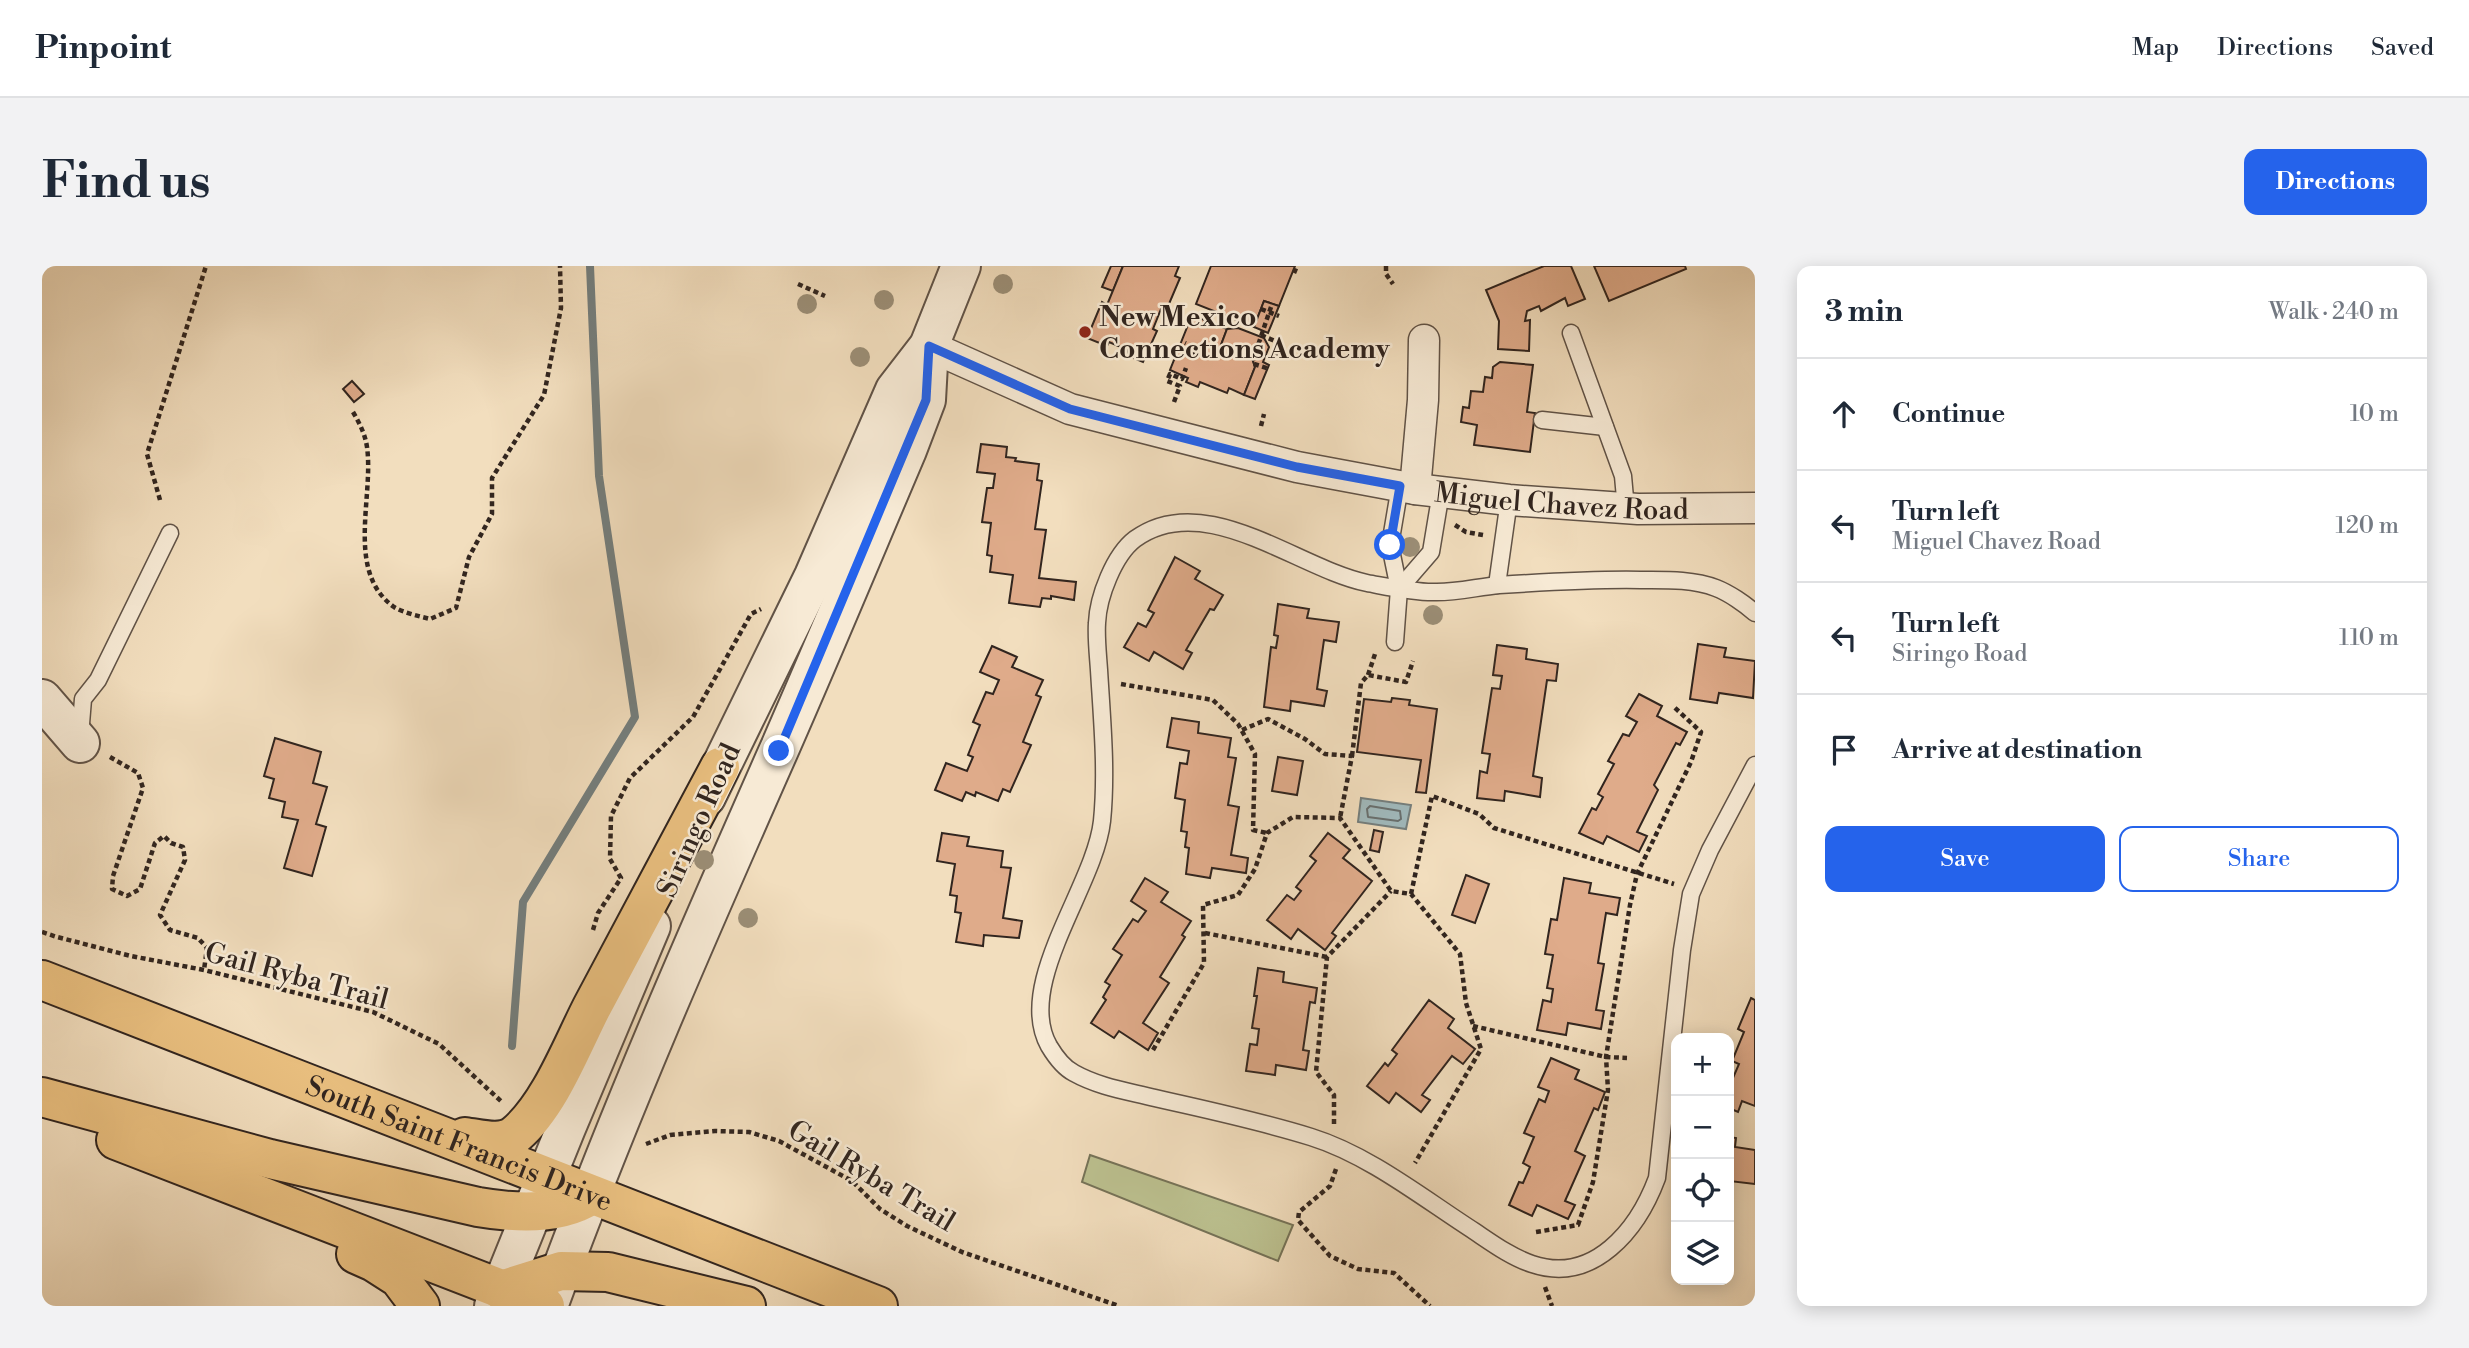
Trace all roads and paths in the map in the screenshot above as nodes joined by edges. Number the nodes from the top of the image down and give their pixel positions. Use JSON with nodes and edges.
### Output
{"nodes":[{"id":1,"x":206,"y":266,"type":"edge"},
{"id":2,"x":560,"y":266,"type":"edge"},
{"id":3,"x":961,"y":266,"type":"edge"},
{"id":4,"x":1297,"y":266,"type":"edge"},
{"id":5,"x":1386,"y":266,"type":"edge"},
{"id":6,"x":1294,"y":273,"type":"dead end"},
{"id":7,"x":798,"y":284,"type":"dead end"},
{"id":8,"x":1393,"y":284,"type":"dead end"},
{"id":9,"x":825,"y":296,"type":"dead end"},
{"id":10,"x":1272,"y":304,"type":"dead end"},
{"id":11,"x":1261,"y":309,"type":"dead end"},
{"id":12,"x":1269,"y":312,"type":"junction"},
{"id":13,"x":1279,"y":316,"type":"dead end"},
{"id":14,"x":1571,"y":333,"type":"dead end"},
{"id":15,"x":1261,"y":335,"type":"junction"},
{"id":16,"x":1424,"y":340,"type":"dead end"},
{"id":17,"x":1275,"y":341,"type":"dead end"},
{"id":18,"x":929,"y":346,"type":"junction"},
{"id":19,"x":1273,"y":354,"type":"dead end"},
{"id":20,"x":1299,"y":357,"type":"dead end"},
{"id":21,"x":1186,"y":368,"type":"dead end"},
{"id":22,"x":1270,"y":369,"type":"dead end"},
{"id":23,"x":1174,"y":402,"type":"dead end"},
{"id":24,"x":353,"y":412,"type":"dead end"},
{"id":25,"x":1264,"y":414,"type":"dead end"},
{"id":26,"x":1542,"y":420,"type":"dead end"},
{"id":27,"x":1261,"y":426,"type":"dead end"},
{"id":28,"x":1605,"y":427,"type":"junction"},
{"id":29,"x":1418,"y":489,"type":"junction"},
{"id":30,"x":160,"y":500,"type":"dead end"},
{"id":31,"x":1509,"y":500,"type":"junction"},
{"id":32,"x":1755,"y":508,"type":"edge"},
{"id":33,"x":1626,"y":509,"type":"junction"},
{"id":34,"x":1451,"y":522,"type":"dead end"},
{"id":35,"x":170,"y":533,"type":"dead end"},
{"id":36,"x":1490,"y":535,"type":"dead end"},
{"id":37,"x":1497,"y":585,"type":"junction"},
{"id":38,"x":1399,"y":589,"type":"junction"},
{"id":39,"x":762,"y":608,"type":"dead end"},
{"id":40,"x":1755,"y":613,"type":"edge"},
{"id":41,"x":1395,"y":642,"type":"dead end"},
{"id":42,"x":1375,"y":654,"type":"dead end"},
{"id":43,"x":1413,"y":661,"type":"dead end"},
{"id":44,"x":1368,"y":675,"type":"junction"},
{"id":45,"x":1100,"y":680,"type":"junction"},
{"id":46,"x":42,"y":699,"type":"edge"},
{"id":47,"x":1674,"y":706,"type":"dead end"},
{"id":48,"x":1242,"y":730,"type":"junction"},
{"id":49,"x":80,"y":743,"type":"junction"},
{"id":50,"x":1352,"y":756,"type":"junction"},
{"id":51,"x":1755,"y":765,"type":"edge"},
{"id":52,"x":720,"y":768,"type":"junction"},
{"id":53,"x":1339,"y":818,"type":"junction"},
{"id":54,"x":1267,"y":833,"type":"junction"},
{"id":55,"x":1637,"y":874,"type":"junction"},
{"id":56,"x":1693,"y":890,"type":"junction"},
{"id":57,"x":1391,"y":891,"type":"junction"},
{"id":58,"x":1410,"y":894,"type":"junction"},
{"id":59,"x":42,"y":932,"type":"edge"},
{"id":60,"x":1205,"y":933,"type":"junction"},
{"id":61,"x":592,"y":937,"type":"dead end"},
{"id":62,"x":1327,"y":957,"type":"junction"},
{"id":63,"x":204,"y":970,"type":"junction"},
{"id":64,"x":42,"y":980,"type":"edge"},
{"id":65,"x":1473,"y":1026,"type":"junction"},
{"id":66,"x":1153,"y":1050,"type":"dead end"},
{"id":67,"x":1606,"y":1057,"type":"junction"},
{"id":68,"x":1628,"y":1058,"type":"dead end"},
{"id":69,"x":1334,"y":1095,"type":"dead end"},
{"id":70,"x":42,"y":1097,"type":"edge"},
{"id":71,"x":506,"y":1107,"type":"dead end"},
{"id":72,"x":42,"y":1111,"type":"edge"},
{"id":73,"x":439,"y":1134,"type":"junction"},
{"id":74,"x":638,"y":1146,"type":"dead end"},
{"id":75,"x":156,"y":1155,"type":"junction"},
{"id":76,"x":1415,"y":1163,"type":"dead end"},
{"id":77,"x":1338,"y":1165,"type":"dead end"},
{"id":78,"x":540,"y":1193,"type":"junction"},
{"id":79,"x":590,"y":1196,"type":"junction"},
{"id":80,"x":1536,"y":1232,"type":"dead end"},
{"id":81,"x":551,"y":1294,"type":"edge"},
{"id":82,"x":497,"y":1298,"type":"edge"},
{"id":83,"x":420,"y":1306,"type":"edge"},
{"id":84,"x":746,"y":1306,"type":"edge"},
{"id":85,"x":878,"y":1306,"type":"edge"},
{"id":86,"x":1119,"y":1306,"type":"edge"},
{"id":87,"x":1430,"y":1306,"type":"edge"}],
"edges":[{"from":1,"to":30,"type":"path"},
{"from":2,"to":24,"type":"path"},
{"from":3,"to":18,"type":"street","name":"Siringo Road"},
{"from":4,"to":6,"type":"path"},
{"from":5,"to":8,"type":"path"},
{"from":7,"to":9,"type":"path"},
{"from":10,"to":12,"type":"path"},
{"from":11,"to":12,"type":"path"},
{"from":12,"to":13,"type":"path"},
{"from":12,"to":15,"type":"path"},
{"from":14,"to":28,"type":"lane"},
{"from":15,"to":17,"type":"path"},
{"from":15,"to":22,"type":"path"},
{"from":16,"to":29,"type":"street"},
{"from":18,"to":29,"type":"street","name":"Miguel Chavez Road"},
{"from":18,"to":52,"type":"street","name":"Siringo Road"},
{"from":18,"to":79,"type":"street","name":"Siringo Road"},
{"from":19,"to":20,"type":"path"},
{"from":21,"to":23,"type":"path"},
{"from":25,"to":27,"type":"path"},
{"from":26,"to":28,"type":"lane"},
{"from":28,"to":33,"type":"lane"},
{"from":29,"to":31,"type":"street","name":"Miguel Chavez Road"},
{"from":29,"to":38,"type":"lane"},
{"from":29,"to":38,"type":"lane"},
{"from":31,"to":33,"type":"street","name":"Miguel Chavez Road"},
{"from":31,"to":37,"type":"lane"},
{"from":32,"to":33,"type":"street","name":"Miguel Chavez Road"},
{"from":34,"to":36,"type":"path"},
{"from":35,"to":49,"type":"lane"},
{"from":37,"to":38,"type":"lane"},
{"from":37,"to":40,"type":"lane"},
{"from":38,"to":41,"type":"lane"},
{"from":38,"to":45,"type":"lane"},
{"from":39,"to":61,"type":"path"},
{"from":42,"to":44,"type":"path"},
{"from":43,"to":44,"type":"path"},
{"from":44,"to":50,"type":"path"},
{"from":45,"to":48,"type":"path"},
{"from":45,"to":56,"type":"lane"},
{"from":46,"to":49,"type":"street"},
{"from":47,"to":55,"type":"path"},
{"from":48,"to":50,"type":"path"},
{"from":48,"to":54,"type":"path"},
{"from":49,"to":63,"type":"path"},
{"from":50,"to":53,"type":"path"},
{"from":51,"to":56,"type":"lane"},
{"from":52,"to":73,"type":"highway"},
{"from":52,"to":78,"type":"street","name":"Siringo Road"},
{"from":53,"to":54,"type":"path"},
{"from":53,"to":57,"type":"path"},
{"from":54,"to":60,"type":"path"},
{"from":55,"to":56,"type":"path"},
{"from":55,"to":58,"type":"path"},
{"from":55,"to":67,"type":"path"},
{"from":57,"to":58,"type":"path"},
{"from":57,"to":62,"type":"path"},
{"from":58,"to":65,"type":"path"},
{"from":59,"to":63,"type":"path","name":"Gail Ryba Trail"},
{"from":60,"to":62,"type":"path"},
{"from":60,"to":66,"type":"path"},
{"from":62,"to":69,"type":"path"},
{"from":63,"to":71,"type":"path","name":"Gail Ryba Trail"},
{"from":64,"to":73,"type":"highway","name":"South Saint Francis Drive"},
{"from":65,"to":67,"type":"path"},
{"from":65,"to":76,"type":"path"},
{"from":67,"to":68,"type":"path"},
{"from":67,"to":80,"type":"path"},
{"from":70,"to":78,"type":"highway"},
{"from":72,"to":75,"type":"highway"},
{"from":73,"to":78,"type":"highway","name":"South Saint Francis Drive"},
{"from":74,"to":86,"type":"path","name":"Gail Ryba Trail"},
{"from":75,"to":82,"type":"highway"},
{"from":75,"to":83,"type":"highway"},
{"from":77,"to":87,"type":"path"},
{"from":78,"to":79,"type":"highway","name":"South Saint Francis Drive"},
{"from":78,"to":82,"type":"street","name":"Siringo Road"},
{"from":79,"to":81,"type":"street","name":"Siringo Road"},
{"from":79,"to":85,"type":"highway","name":"South Saint Francis Drive"},
{"from":81,"to":82,"type":"highway"},
{"from":81,"to":84,"type":"highway"}]}
